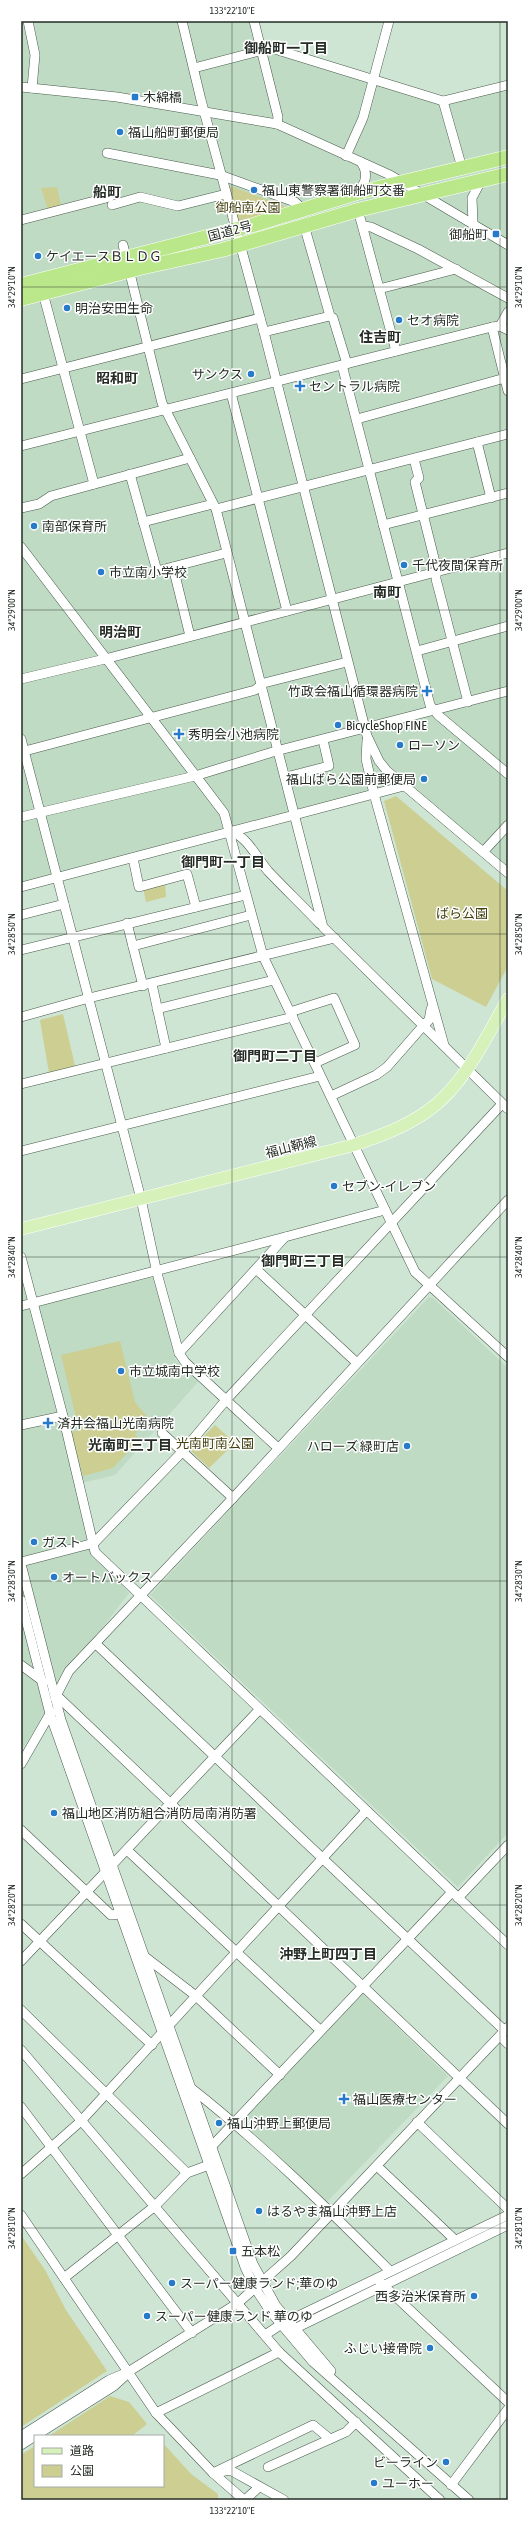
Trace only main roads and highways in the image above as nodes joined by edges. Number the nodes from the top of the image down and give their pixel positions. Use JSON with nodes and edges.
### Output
{"nodes":[{"id":1,"x":508,"y":157,"type":"edge"},
{"id":2,"x":508,"y":174,"type":"edge"},
{"id":3,"x":125,"y":258,"type":"junction"},
{"id":4,"x":21,"y":285,"type":"edge"},
{"id":5,"x":21,"y":299,"type":"edge"},
{"id":6,"x":508,"y":999,"type":"edge"},
{"id":7,"x":21,"y":1229,"type":"edge"}],
"edges":[{"from":1,"to":3,"type":"highway","name":"国道2号"},
{"from":2,"to":3,"type":"highway","name":"国道2号"},
{"from":3,"to":4,"type":"highway","name":"国道2号"},
{"from":3,"to":5,"type":"highway","name":"国道2号"},
{"from":6,"to":7,"type":"main road","name":"福山鞆線"}]}
